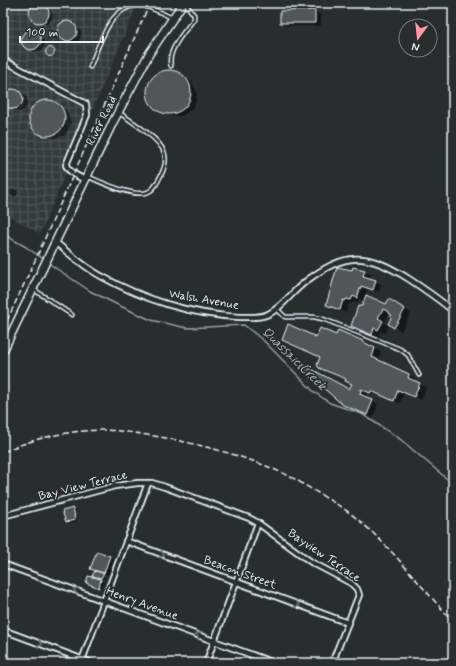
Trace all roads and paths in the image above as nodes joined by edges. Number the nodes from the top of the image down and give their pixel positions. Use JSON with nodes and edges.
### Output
{"nodes":[{"id":1,"x":184,"y":3,"type":"edge"},
{"id":2,"x":173,"y":18,"type":"junction"},
{"id":3,"x":3,"y":60,"type":"edge"},
{"id":4,"x":172,"y":66,"type":"dead end"},
{"id":5,"x":90,"y":67,"type":"dead end"},
{"id":6,"x":118,"y":112,"type":"junction"},
{"id":7,"x":86,"y":178,"type":"junction"},
{"id":8,"x":55,"y":242,"type":"junction"},
{"id":9,"x":32,"y":289,"type":"junction"},
{"id":10,"x":276,"y":308,"type":"junction"},
{"id":11,"x":453,"y":311,"type":"edge"},
{"id":12,"x":72,"y":315,"type":"dead end"},
{"id":13,"x":3,"y":351,"type":"edge"},
{"id":14,"x":419,"y":375,"type":"dead end"},
{"id":15,"x":148,"y":483,"type":"junction"},
{"id":16,"x":3,"y":516,"type":"edge"},
{"id":17,"x":258,"y":523,"type":"junction"},
{"id":18,"x":126,"y":541,"type":"junction"},
{"id":19,"x":3,"y":564,"type":"edge"},
{"id":20,"x":236,"y":582,"type":"junction"},
{"id":21,"x":104,"y":600,"type":"junction"},
{"id":22,"x":348,"y":623,"type":"junction"},
{"id":23,"x":3,"y":630,"type":"edge"},
{"id":24,"x":214,"y":641,"type":"junction"},
{"id":25,"x":82,"y":661,"type":"edge"},
{"id":26,"x":92,"y":663,"type":"edge"},
{"id":27,"x":206,"y":663,"type":"edge"},
{"id":28,"x":274,"y":663,"type":"edge"},
{"id":29,"x":332,"y":663,"type":"edge"}],
"edges":[{"from":1,"to":2,"type":"street","name":"River Road"},
{"from":1,"to":4,"type":"lane"},
{"from":2,"to":5,"type":"lane"},
{"from":2,"to":6,"type":"street","name":"River Road"},
{"from":3,"to":7,"type":"street"},
{"from":6,"to":7,"type":"street","name":"River Road"},
{"from":6,"to":7,"type":"lane"},
{"from":7,"to":8,"type":"street","name":"River Road"},
{"from":8,"to":9,"type":"street","name":"River Road"},
{"from":8,"to":10,"type":"street","name":"Walsh Avenue"},
{"from":9,"to":12,"type":"lane"},
{"from":9,"to":13,"type":"street","name":"River Road"},
{"from":10,"to":11,"type":"street","name":"Walsh Avenue"},
{"from":10,"to":14,"type":"lane"},
{"from":15,"to":16,"type":"street","name":"Bay View Terrace"},
{"from":15,"to":17,"type":"street","name":"Bay View Terrace"},
{"from":15,"to":18,"type":"street"},
{"from":17,"to":20,"type":"street"},
{"from":17,"to":22,"type":"street","name":"Bayview Terrace"},
{"from":18,"to":20,"type":"street","name":"Beacon Street","one_way":true},
{"from":18,"to":21,"type":"street"},
{"from":21,"to":19,"type":"street","name":"Henry Avenue","one_way":true},
{"from":20,"to":22,"type":"street","name":"Beacon Street","one_way":true},
{"from":20,"to":24,"type":"street"},
{"from":24,"to":21,"type":"street","name":"Henry Avenue","one_way":true},
{"from":21,"to":25,"type":"street"},
{"from":22,"to":29,"type":"street"},
{"from":23,"to":25,"type":"street","one_way":true},
{"from":24,"to":27,"type":"street"},
{"from":24,"to":28,"type":"street","name":"Henry Avenue"},
{"from":25,"to":26,"type":"street"}]}
